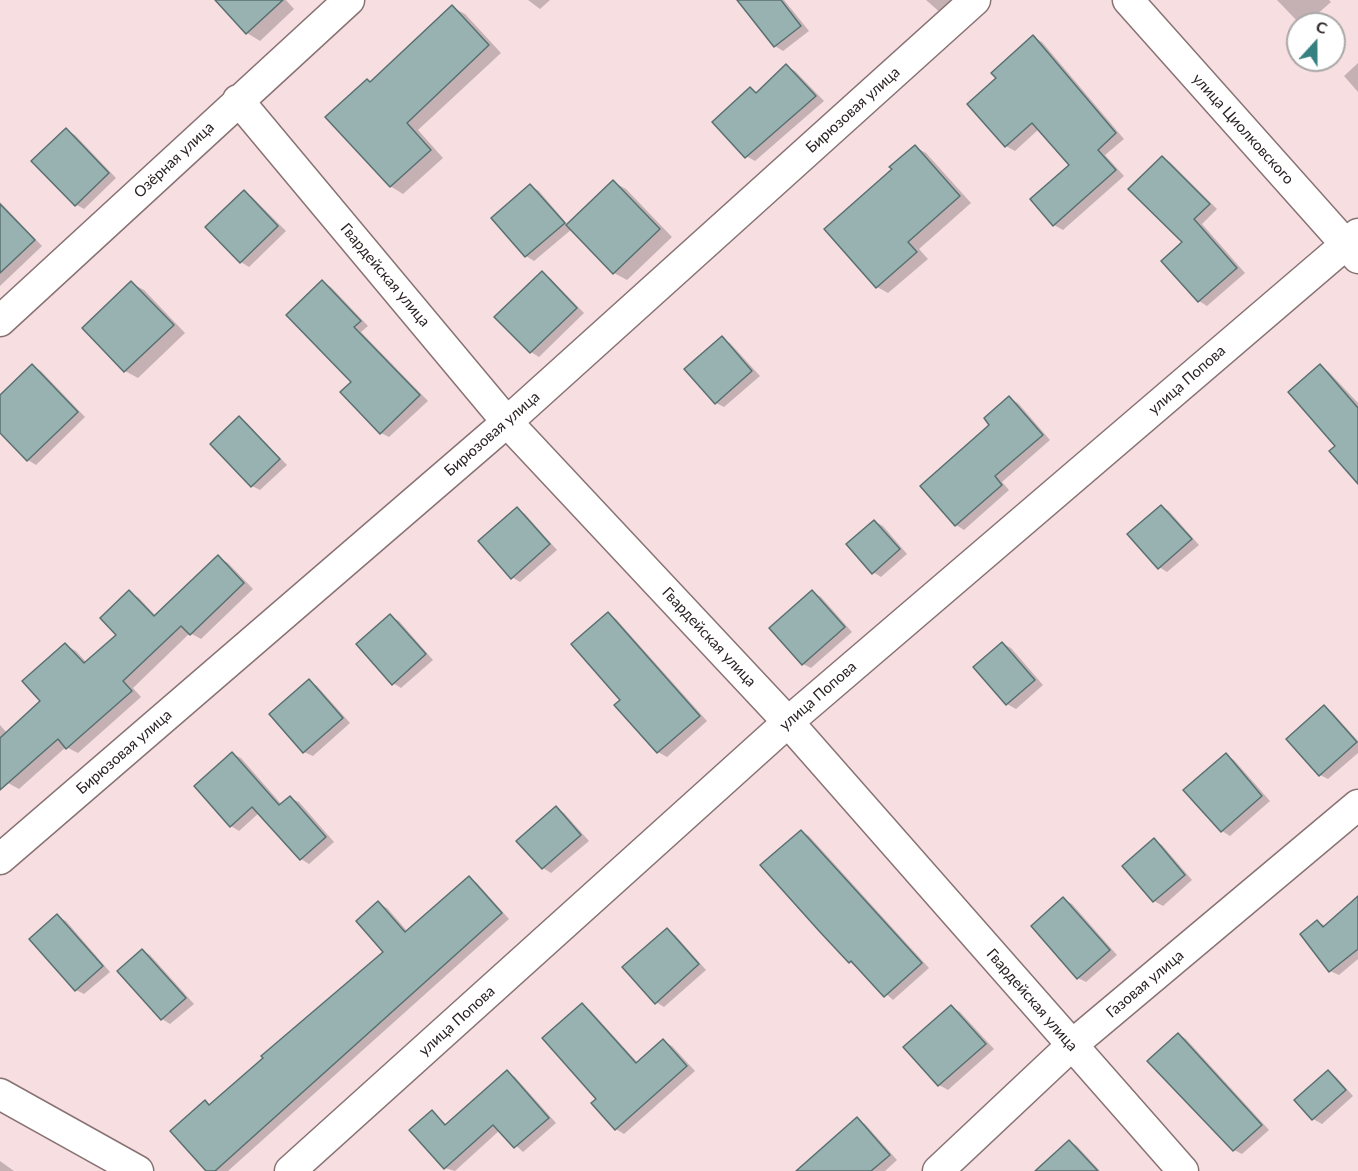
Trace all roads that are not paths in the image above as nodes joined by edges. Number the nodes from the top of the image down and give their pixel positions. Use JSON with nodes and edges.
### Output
{"nodes":[{"id":1,"x":349,"y":0,"type":"edge"},
{"id":2,"x":975,"y":0,"type":"edge"},
{"id":3,"x":1128,"y":0,"type":"edge"},
{"id":4,"x":238,"y":100,"type":"junction"},
{"id":5,"x":1354,"y":246,"type":"edge"},
{"id":6,"x":0,"y":321,"type":"edge"},
{"id":7,"x":507,"y":422,"type":"junction"},
{"id":8,"x":788,"y":722,"type":"junction"},
{"id":9,"x":1358,"y":805,"type":"edge"},
{"id":10,"x":0,"y":859,"type":"edge"},
{"id":11,"x":1072,"y":1045,"type":"junction"},
{"id":12,"x":0,"y":1094,"type":"edge"},
{"id":13,"x":138,"y":1171,"type":"edge"},
{"id":14,"x":290,"y":1171,"type":"edge"},
{"id":15,"x":938,"y":1171,"type":"edge"},
{"id":16,"x":1183,"y":1171,"type":"edge"}],
"edges":[{"from":1,"to":4,"type":"street","name":"Озёрная улица"},
{"from":2,"to":7,"type":"street","name":"Бирюзовая улица"},
{"from":3,"to":5,"type":"street","name":"улица Циолковского"},
{"from":4,"to":6,"type":"street","name":"Озёрная улица"},
{"from":4,"to":7,"type":"street","name":"Гвардейская улица"},
{"from":5,"to":8,"type":"street","name":"улица Попова"},
{"from":7,"to":8,"type":"street","name":"Гвардейская улица"},
{"from":7,"to":10,"type":"street","name":"Бирюзовая улица"},
{"from":8,"to":11,"type":"street","name":"Гвардейская улица"},
{"from":8,"to":14,"type":"street","name":"улица Попова"},
{"from":9,"to":11,"type":"street","name":"Газовая улица"},
{"from":11,"to":15,"type":"street","name":"Газовая улица"},
{"from":11,"to":16,"type":"street","name":"Гвардейская улица"},
{"from":12,"to":13,"type":"street"}]}
